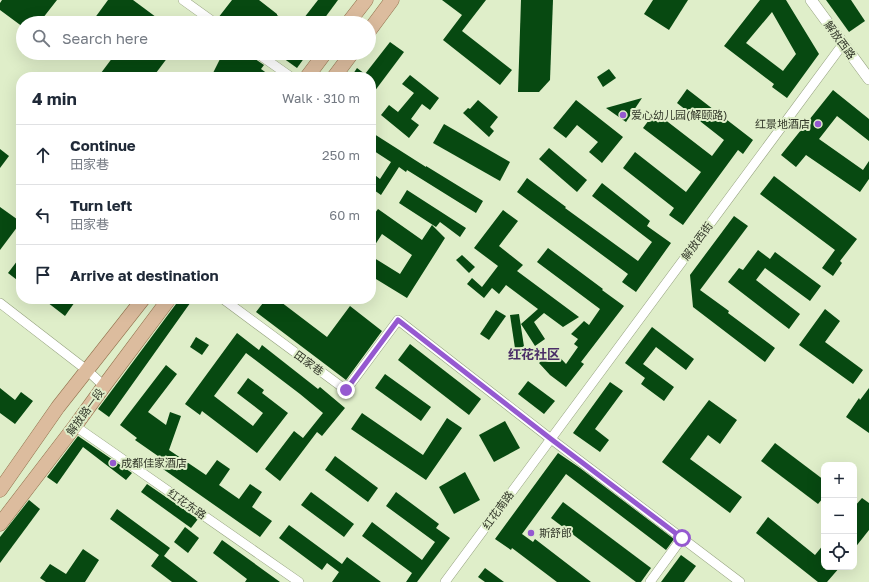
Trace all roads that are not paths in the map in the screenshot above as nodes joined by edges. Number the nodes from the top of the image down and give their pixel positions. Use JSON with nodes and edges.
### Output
{"nodes":[{"id":1,"x":183,"y":0,"type":"edge"},
{"id":2,"x":366,"y":0,"type":"edge"},
{"id":3,"x":392,"y":0,"type":"edge"},
{"id":4,"x":811,"y":0,"type":"edge"},
{"id":5,"x":205,"y":16,"type":"edge"},
{"id":6,"x":353,"y":16,"type":"edge"},
{"id":7,"x":376,"y":22,"type":"edge"},
{"id":8,"x":843,"y":44,"type":"junction"},
{"id":9,"x":267,"y":60,"type":"edge"},
{"id":10,"x":320,"y":60,"type":"edge"},
{"id":11,"x":347,"y":60,"type":"edge"},
{"id":12,"x":284,"y":72,"type":"edge"},
{"id":13,"x":311,"y":72,"type":"edge"},
{"id":14,"x":338,"y":72,"type":"edge"},
{"id":15,"x":869,"y":80,"type":"edge"},
{"id":16,"x":0,"y":303,"type":"edge"},
{"id":17,"x":139,"y":304,"type":"edge"},
{"id":18,"x":165,"y":304,"type":"edge"},
{"id":19,"x":230,"y":304,"type":"edge"},
{"id":20,"x":88,"y":371,"type":"junction"},
{"id":21,"x":104,"y":386,"type":"junction"},
{"id":22,"x":75,"y":426,"type":"junction"},
{"id":23,"x":551,"y":439,"type":"junction"},
{"id":24,"x":0,"y":490,"type":"edge"},
{"id":25,"x":0,"y":524,"type":"edge"},
{"id":26,"x":682,"y":538,"type":"junction"},
{"id":27,"x":299,"y":582,"type":"edge"},
{"id":28,"x":445,"y":582,"type":"edge"},
{"id":29,"x":650,"y":582,"type":"edge"},
{"id":30,"x":740,"y":582,"type":"edge"}],
"edges":[{"from":1,"to":5,"type":"street"},
{"from":2,"to":6,"type":"main road"},
{"from":3,"to":7,"type":"main road"},
{"from":4,"to":8,"type":"street","name":"解放西路"},
{"from":8,"to":15,"type":"street","name":"解放西路"},
{"from":8,"to":23,"type":"street","name":"解放西街"},
{"from":9,"to":12,"type":"street"},
{"from":10,"to":13,"type":"main road"},
{"from":11,"to":14,"type":"main road"},
{"from":16,"to":20,"type":"street"},
{"from":17,"to":20,"type":"main road","name":"解放路一段"},
{"from":18,"to":21,"type":"main road","name":"解放路一段"},
{"from":19,"to":23,"type":"street","name":"田家巷"},
{"from":20,"to":21,"type":"street"},
{"from":20,"to":24,"type":"main road","name":"解放路一段"},
{"from":21,"to":22,"type":"main road","name":"解放路一段"},
{"from":22,"to":25,"type":"main road","name":"解放路一段"},
{"from":22,"to":27,"type":"street","name":"红花东路"},
{"from":23,"to":26,"type":"street","name":"田家巷"},
{"from":23,"to":28,"type":"street","name":"红花南路"},
{"from":26,"to":29,"type":"street"},
{"from":26,"to":30,"type":"street","name":"田家巷"}]}
